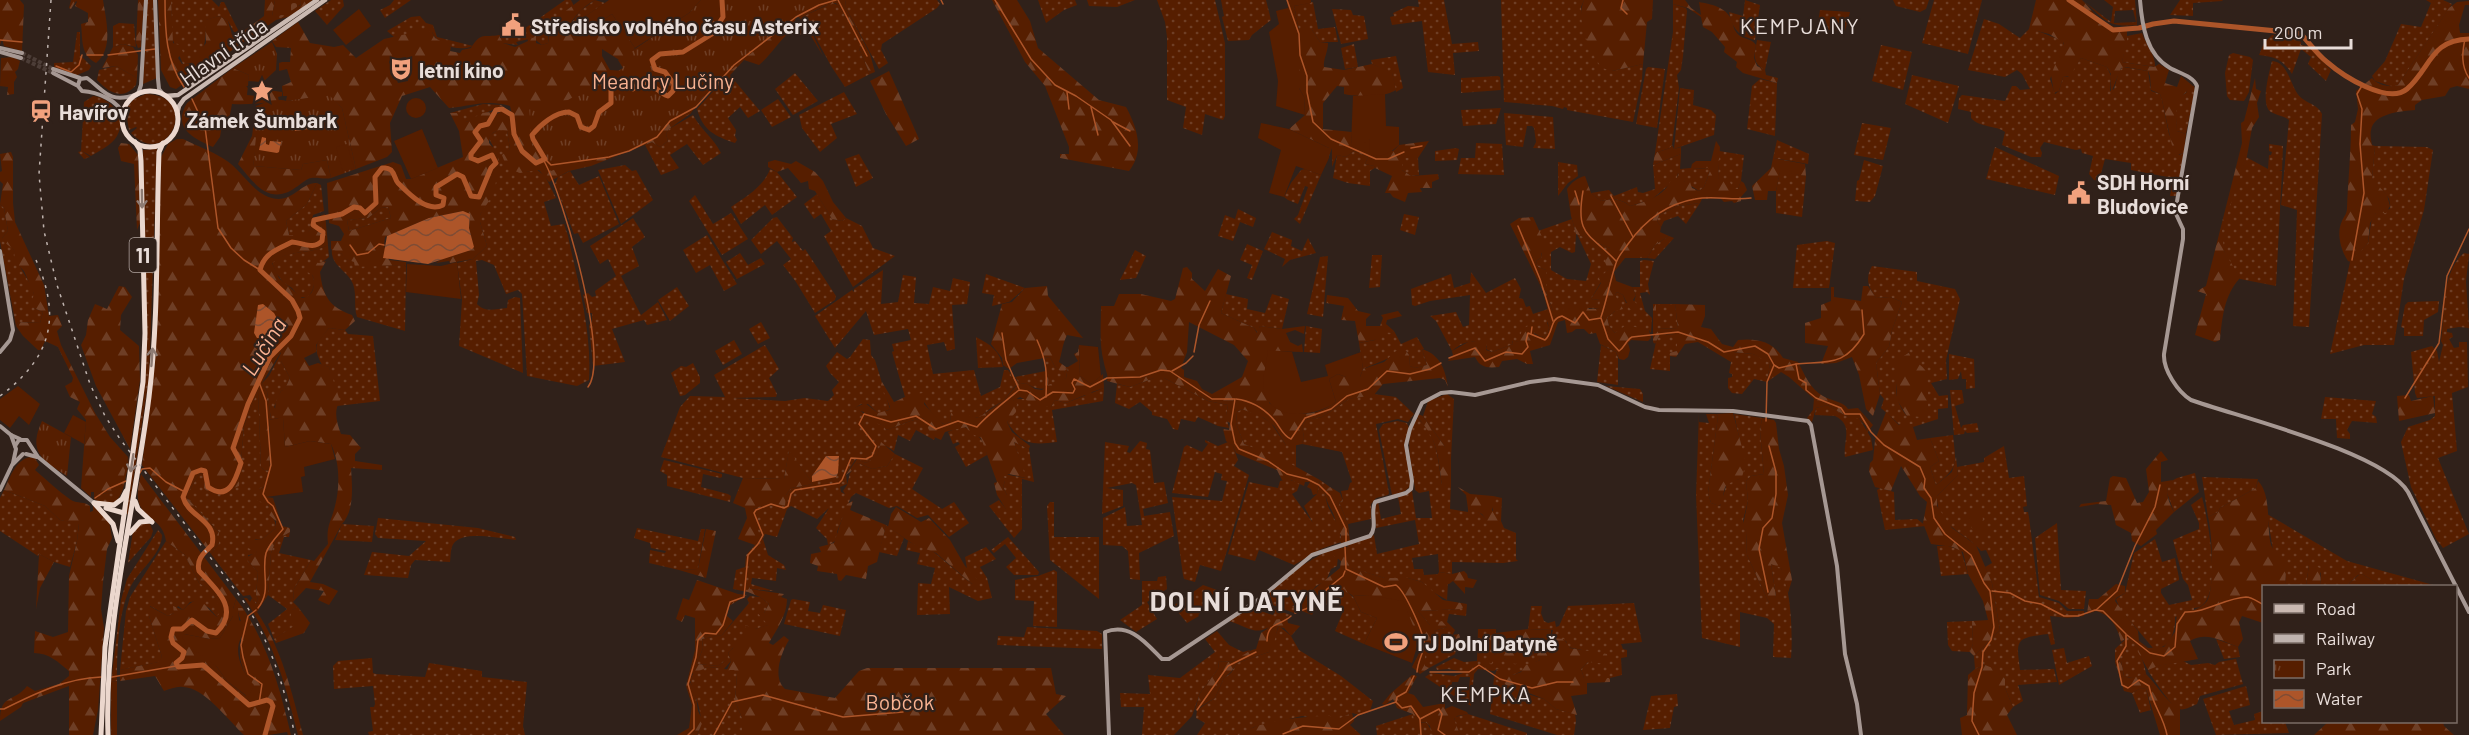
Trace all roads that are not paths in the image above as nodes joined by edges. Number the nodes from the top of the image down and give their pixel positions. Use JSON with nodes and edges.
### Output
{"nodes":[{"id":1,"x":146,"y":0,"type":"edge"},
{"id":2,"x":155,"y":0,"type":"edge"},
{"id":3,"x":317,"y":0,"type":"edge"},
{"id":4,"x":325,"y":0,"type":"edge"},
{"id":5,"x":2140,"y":0,"type":"edge"},
{"id":6,"x":0,"y":50,"type":"edge"},
{"id":7,"x":21,"y":55,"type":"tunnel mouth"},
{"id":8,"x":81,"y":78,"type":"junction"},
{"id":9,"x":92,"y":82,"type":"junction"},
{"id":10,"x":78,"y":86,"type":"junction"},
{"id":11,"x":87,"y":91,"type":"junction"},
{"id":12,"x":137,"y":95,"type":"junction"},
{"id":13,"x":164,"y":95,"type":"junction"},
{"id":14,"x":177,"y":114,"type":"junction"},
{"id":15,"x":123,"y":116,"type":"junction"},
{"id":16,"x":135,"y":142,"type":"junction"},
{"id":17,"x":163,"y":143,"type":"junction"},
{"id":18,"x":0,"y":251,"type":"edge"},
{"id":19,"x":0,"y":352,"type":"edge"},
{"id":20,"x":0,"y":426,"type":"edge"},
{"id":21,"x":11,"y":435,"type":"junction"},
{"id":22,"x":21,"y":439,"type":"junction"},
{"id":23,"x":30,"y":446,"type":"junction"},
{"id":24,"x":16,"y":447,"type":"junction"},
{"id":25,"x":24,"y":454,"type":"junction"},
{"id":26,"x":38,"y":457,"type":"junction"},
{"id":27,"x":12,"y":465,"type":"junction"},
{"id":28,"x":129,"y":481,"type":"junction"},
{"id":29,"x":0,"y":490,"type":"edge"},
{"id":30,"x":135,"y":493,"type":"junction"},
{"id":31,"x":95,"y":504,"type":"junction"},
{"id":32,"x":124,"y":513,"type":"junction"},
{"id":33,"x":127,"y":537,"type":"junction"},
{"id":34,"x":118,"y":551,"type":"junction"},
{"id":35,"x":2455,"y":585,"type":"edge"},
{"id":36,"x":2457,"y":588,"type":"edge"},
{"id":37,"x":2469,"y":612,"type":"edge"},
{"id":38,"x":101,"y":735,"type":"edge"},
{"id":39,"x":108,"y":735,"type":"edge"},
{"id":40,"x":1109,"y":735,"type":"edge"},
{"id":41,"x":1861,"y":735,"type":"edge"}],
"edges":[{"from":1,"to":12,"type":"street"},
{"from":2,"to":13,"type":"street"},
{"from":3,"to":13,"type":"main road"},
{"from":4,"to":14,"type":"main road","name":"Hlavní třída","number":"11"},
{"from":5,"to":35,"type":"street"},
{"from":6,"to":7,"type":"street"},
{"from":8,"to":9,"type":"street"},
{"from":8,"to":10,"type":"street"},
{"from":8,"to":10,"type":"street"},
{"from":9,"to":11,"type":"street"},
{"from":9,"to":12,"type":"street"},
{"from":10,"to":11,"type":"street"},
{"from":11,"to":15,"type":"street"},
{"from":12,"to":13,"type":"highway"},
{"from":12,"to":15,"type":"highway"},
{"from":13,"to":14,"type":"highway"},
{"from":14,"to":17,"type":"highway","number":"11"},
{"from":15,"to":16,"type":"highway","number":"11"},
{"from":16,"to":17,"type":"highway"},
{"from":16,"to":28,"type":"highway","number":"11","one_way":true},
{"from":30,"to":17,"type":"highway","number":"11","one_way":true},
{"from":18,"to":19,"type":"street"},
{"from":20,"to":21,"type":"street"},
{"from":21,"to":22,"type":"street"},
{"from":21,"to":24,"type":"street"},
{"from":22,"to":23,"type":"street"},
{"from":22,"to":24,"type":"street"},
{"from":23,"to":25,"type":"street"},
{"from":23,"to":26,"type":"street"},
{"from":24,"to":25,"type":"street"},
{"from":24,"to":27,"type":"street"},
{"from":25,"to":26,"type":"street"},
{"from":25,"to":27,"type":"street"},
{"from":26,"to":31,"type":"street"},
{"from":27,"to":29,"type":"street"},
{"from":28,"to":31,"type":"highway"},
{"from":28,"to":32,"type":"highway","number":"11"},
{"from":30,"to":33,"type":"highway","number":"11"},
{"from":30,"to":33,"type":"highway"},
{"from":31,"to":32,"type":"highway"},
{"from":31,"to":34,"type":"highway"},
{"from":32,"to":33,"type":"highway"},
{"from":32,"to":34,"type":"highway","number":"11"},
{"from":33,"to":39,"type":"highway","number":"11"},
{"from":34,"to":38,"type":"highway","number":"11"},
{"from":36,"to":37,"type":"street"},
{"from":40,"to":41,"type":"street"}]}
